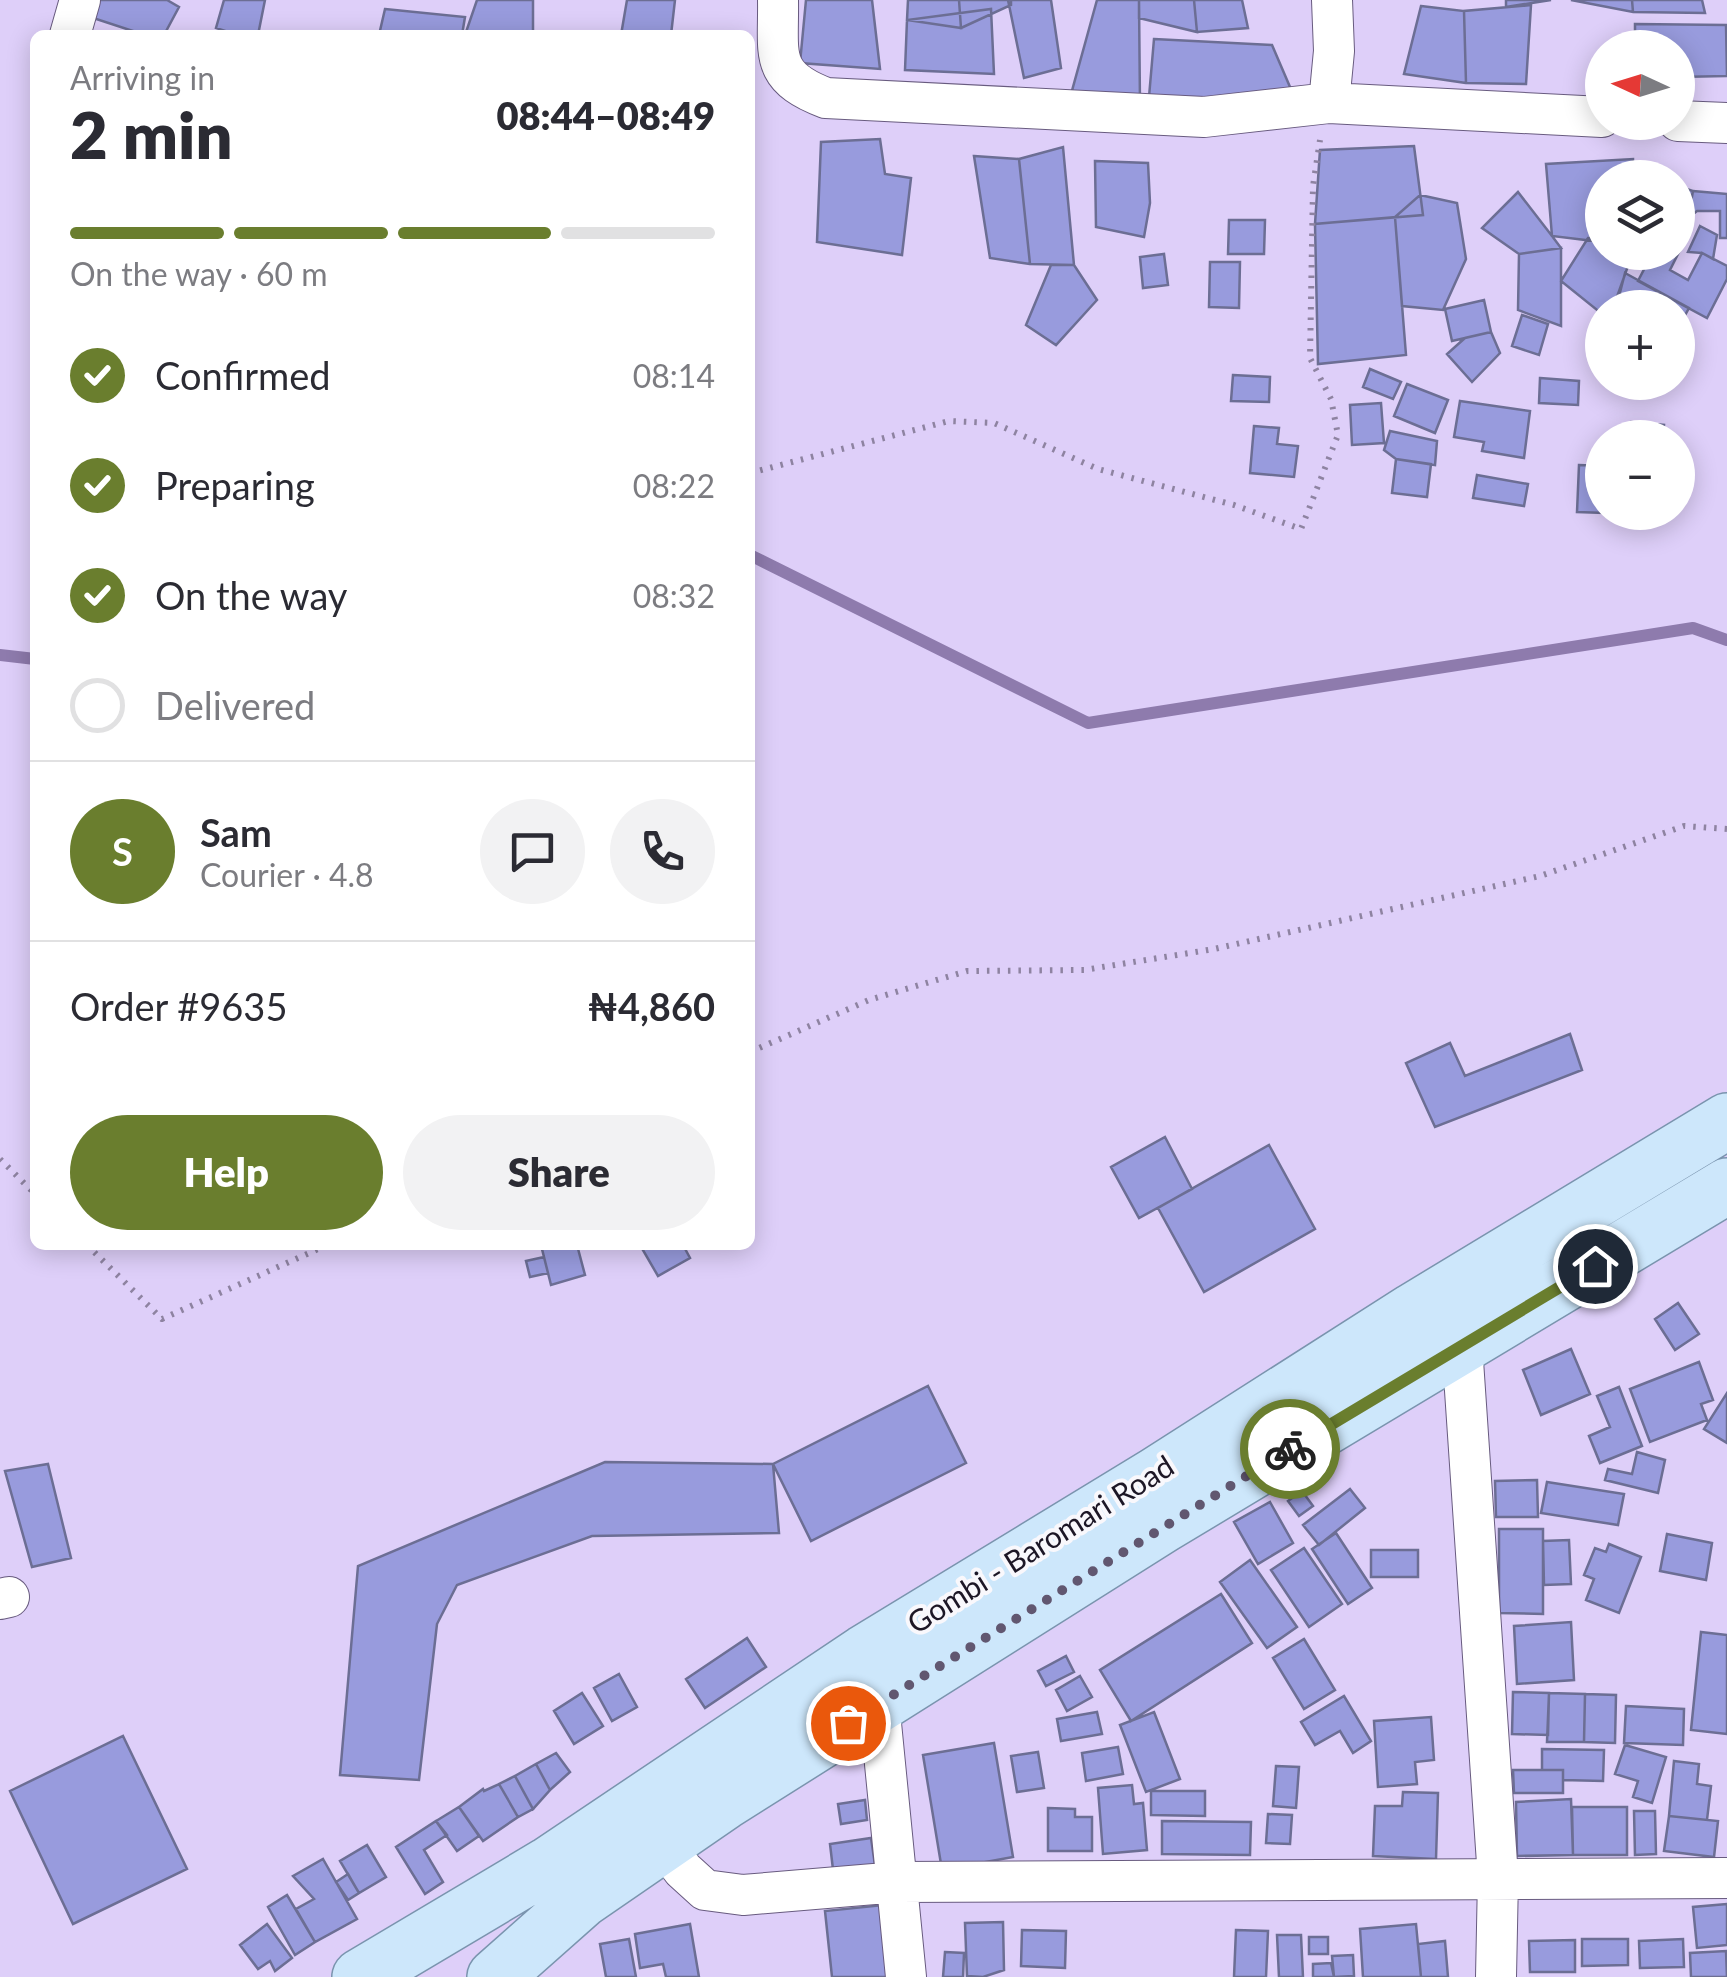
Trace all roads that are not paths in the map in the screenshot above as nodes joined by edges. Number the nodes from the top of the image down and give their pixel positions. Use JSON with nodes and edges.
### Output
{"nodes":[{"id":1,"x":80,"y":0,"type":"edge"},
{"id":2,"x":778,"y":0,"type":"edge"},
{"id":3,"x":1332,"y":0,"type":"edge"},
{"id":4,"x":71,"y":30,"type":"edge"},
{"id":5,"x":1329,"y":103,"type":"junction"},
{"id":6,"x":1585,"y":116,"type":"edge"},
{"id":7,"x":1695,"y":122,"type":"edge"},
{"id":8,"x":1727,"y":123,"type":"edge"},
{"id":9,"x":1727,"y":1121,"type":"edge"},
{"id":10,"x":1727,"y":1186,"type":"edge"},
{"id":11,"x":1462,"y":1346,"type":"junction"},
{"id":12,"x":880,"y":1703,"type":"junction"},
{"id":13,"x":663,"y":1844,"type":"junction"},
{"id":14,"x":1498,"y":1878,"type":"junction"},
{"id":15,"x":1727,"y":1878,"type":"edge"},
{"id":16,"x":898,"y":1882,"type":"junction"},
{"id":17,"x":360,"y":1977,"type":"edge"},
{"id":18,"x":495,"y":1977,"type":"edge"},
{"id":19,"x":906,"y":1977,"type":"edge"},
{"id":20,"x":1496,"y":1977,"type":"edge"}],
"edges":[{"from":1,"to":4,"type":"street"},
{"from":2,"to":5,"type":"street"},
{"from":3,"to":5,"type":"street"},
{"from":5,"to":6,"type":"street"},
{"from":7,"to":8,"type":"street"},
{"from":9,"to":17,"type":"main road","name":"Gombi - Baromari Road"},
{"from":10,"to":11,"type":"main road","name":"Gombi - Baromari Road"},
{"from":11,"to":12,"type":"main road","name":"Gombi - Baromari Road"},
{"from":11,"to":14,"type":"street"},
{"from":12,"to":13,"type":"main road","name":"Gombi - Baromari Road"},
{"from":12,"to":16,"type":"street"},
{"from":13,"to":16,"type":"street"},
{"from":13,"to":18,"type":"main road","name":"Gombi - Baromari Road"},
{"from":14,"to":15,"type":"street"},
{"from":14,"to":16,"type":"street"},
{"from":14,"to":20,"type":"street"},
{"from":16,"to":19,"type":"street"}]}
